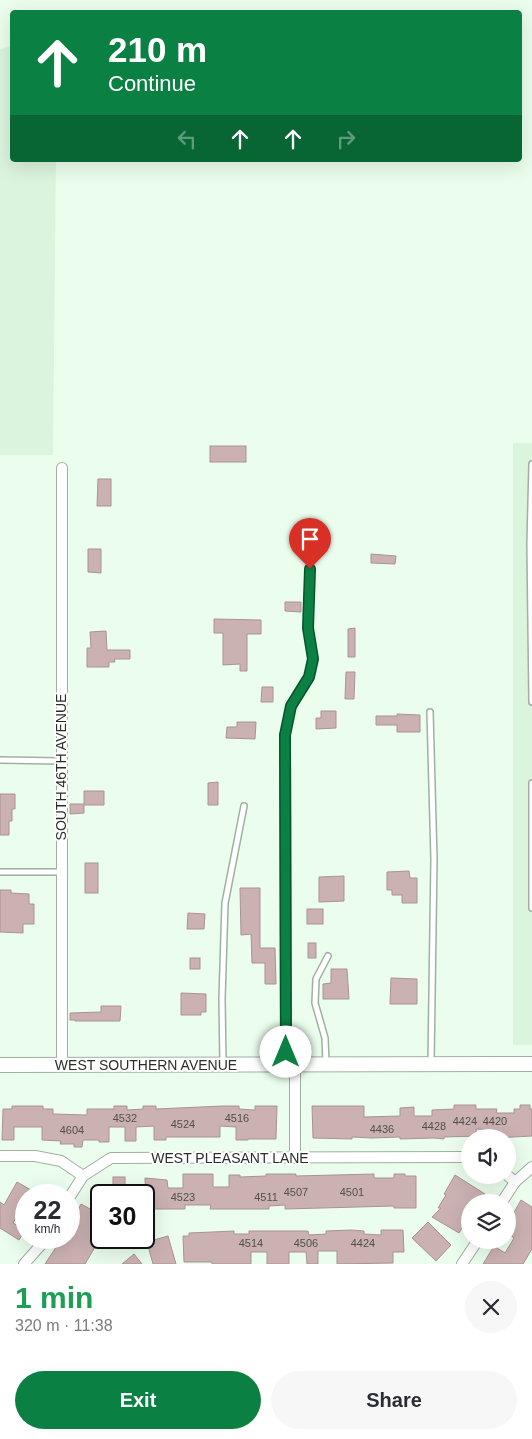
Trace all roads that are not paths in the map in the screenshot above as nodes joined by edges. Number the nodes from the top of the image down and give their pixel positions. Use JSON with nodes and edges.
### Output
{"nodes":[{"id":1,"x":532,"y":464,"type":"edge"},
{"id":2,"x":62,"y":468,"type":"dead end"},
{"id":3,"x":310,"y":569,"type":"dead end"},
{"id":4,"x":532,"y":702,"type":"edge"},
{"id":5,"x":430,"y":712,"type":"dead end"},
{"id":6,"x":285,"y":735,"type":"joint"},
{"id":7,"x":0,"y":760,"type":"edge"},
{"id":8,"x":62,"y":761,"type":"junction"},
{"id":9,"x":532,"y":783,"type":"edge"},
{"id":10,"x":244,"y":806,"type":"dead end"},
{"id":11,"x":0,"y":872,"type":"edge"},
{"id":12,"x":61,"y":872,"type":"junction"},
{"id":13,"x":532,"y":908,"type":"edge"},
{"id":14,"x":328,"y":956,"type":"dead end"},
{"id":15,"x":326,"y":1064,"type":"junction"},
{"id":16,"x":431,"y":1064,"type":"junction"},
{"id":17,"x":532,"y":1064,"type":"edge"},
{"id":18,"x":0,"y":1065,"type":"edge"},
{"id":19,"x":62,"y":1065,"type":"junction"},
{"id":20,"x":223,"y":1065,"type":"junction"},
{"id":21,"x":294,"y":1065,"type":"junction"},
{"id":22,"x":0,"y":1156,"type":"edge"},
{"id":23,"x":461,"y":1157,"type":"edge"},
{"id":24,"x":295,"y":1158,"type":"junction"},
{"id":25,"x":532,"y":1167,"type":"edge"},
{"id":26,"x":516,"y":1175,"type":"edge"},
{"id":27,"x":83,"y":1176,"type":"junction"},
{"id":28,"x":78,"y":1184,"type":"edge"},
{"id":29,"x":37,"y":1249,"type":"edge"},
{"id":30,"x":472,"y":1249,"type":"edge"},
{"id":31,"x":24,"y":1264,"type":"edge"},
{"id":32,"x":462,"y":1264,"type":"edge"}],
"edges":[{"from":1,"to":4,"type":"lane"},
{"from":2,"to":8,"type":"street","name":"SOUTH 46TH AVENUE"},
{"from":3,"to":6,"type":"lane"},
{"from":5,"to":16,"type":"lane"},
{"from":6,"to":21,"type":"street"},
{"from":7,"to":8,"type":"lane"},
{"from":8,"to":12,"type":"street","name":"SOUTH 46TH AVENUE"},
{"from":9,"to":13,"type":"lane"},
{"from":10,"to":20,"type":"lane"},
{"from":11,"to":12,"type":"lane"},
{"from":12,"to":19,"type":"street","name":"SOUTH 46TH AVENUE"},
{"from":14,"to":15,"type":"lane"},
{"from":15,"to":16,"type":"main road","name":"WEST SOUTHERN AVENUE"},
{"from":15,"to":21,"type":"main road","name":"WEST SOUTHERN AVENUE"},
{"from":16,"to":17,"type":"main road","name":"WEST SOUTHERN AVENUE"},
{"from":18,"to":19,"type":"main road","name":"WEST SOUTHERN AVENUE"},
{"from":19,"to":20,"type":"main road","name":"WEST SOUTHERN AVENUE"},
{"from":20,"to":21,"type":"main road","name":"WEST SOUTHERN AVENUE"},
{"from":21,"to":24,"type":"street"},
{"from":22,"to":27,"type":"street"},
{"from":23,"to":24,"type":"street","name":"WEST PLEASANT LANE"},
{"from":24,"to":27,"type":"street","name":"WEST PLEASANT LANE"},
{"from":25,"to":26,"type":"street"},
{"from":27,"to":28,"type":"street"},
{"from":29,"to":31,"type":"street"},
{"from":30,"to":32,"type":"street"}]}
